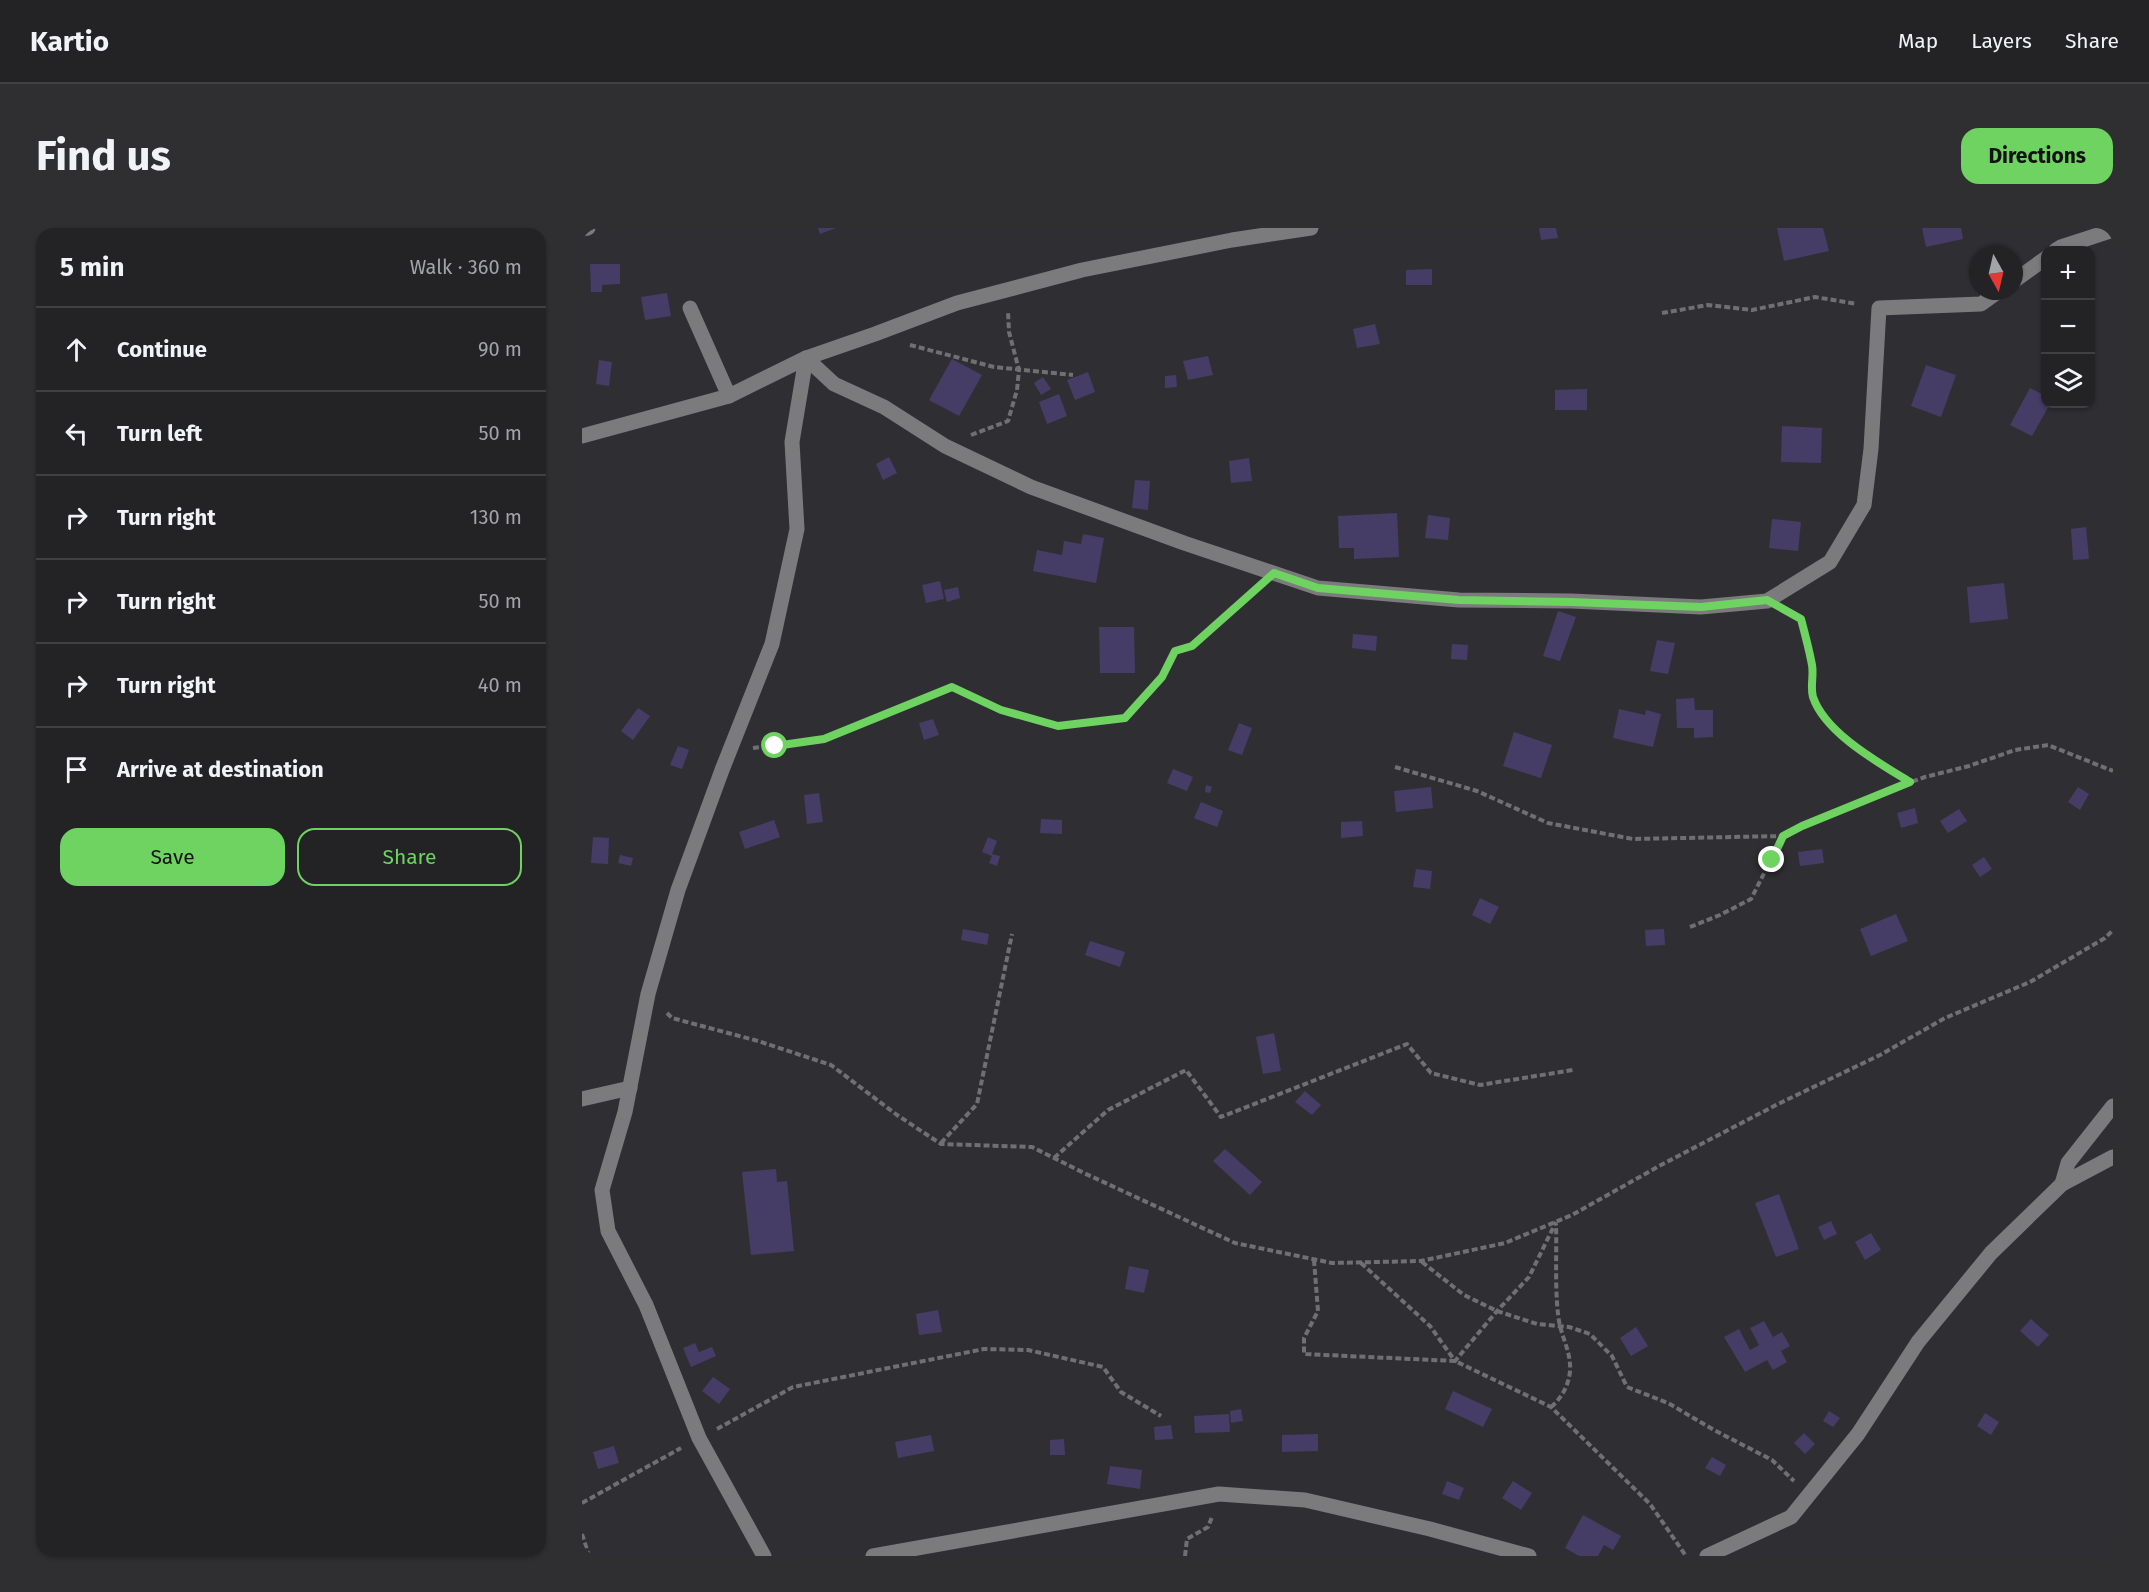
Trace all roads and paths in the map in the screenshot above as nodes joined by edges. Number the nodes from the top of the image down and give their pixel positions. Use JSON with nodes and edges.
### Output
{"nodes":[{"id":1,"x":588,"y":228,"type":"edge"},
{"id":2,"x":1311,"y":228,"type":"edge"},
{"id":3,"x":582,"y":229,"type":"edge"},
{"id":4,"x":2113,"y":230,"type":"edge"},
{"id":5,"x":2064,"y":246,"type":"edge"},
{"id":6,"x":2041,"y":262,"type":"edge"},
{"id":7,"x":2023,"y":275,"type":"edge"},
{"id":8,"x":1007,"y":290,"type":"junction"},
{"id":9,"x":1987,"y":300,"type":"edge"},
{"id":10,"x":690,"y":308,"type":"dead end"},
{"id":11,"x":1879,"y":308,"type":"junction"},
{"id":12,"x":1662,"y":313,"type":"dead end"},
{"id":13,"x":875,"y":334,"type":"junction"},
{"id":14,"x":806,"y":358,"type":"junction"},
{"id":15,"x":1019,"y":370,"type":"junction"},
{"id":16,"x":1072,"y":375,"type":"dead end"},
{"id":17,"x":729,"y":396,"type":"junction"},
{"id":18,"x":582,"y":436,"type":"edge"},
{"id":19,"x":945,"y":446,"type":"junction"},
{"id":20,"x":1274,"y":573,"type":"junction"},
{"id":21,"x":1767,"y":600,"type":"junction"},
{"id":22,"x":731,"y":749,"type":"junction"},
{"id":23,"x":1395,"y":767,"type":"dead end"},
{"id":24,"x":2113,"y":771,"type":"edge"},
{"id":25,"x":1910,"y":782,"type":"junction"},
{"id":26,"x":1783,"y":836,"type":"junction"},
{"id":27,"x":1690,"y":927,"type":"dead end"},
{"id":28,"x":2113,"y":930,"type":"edge"},
{"id":29,"x":1012,"y":934,"type":"dead end"},
{"id":30,"x":648,"y":994,"type":"junction"},
{"id":31,"x":1573,"y":1070,"type":"dead end"},
{"id":32,"x":630,"y":1088,"type":"junction"},
{"id":33,"x":582,"y":1099,"type":"edge"},
{"id":34,"x":2113,"y":1106,"type":"edge"},
{"id":35,"x":941,"y":1144,"type":"junction"},
{"id":36,"x":2113,"y":1157,"type":"edge"},
{"id":37,"x":1054,"y":1158,"type":"junction"},
{"id":38,"x":2062,"y":1184,"type":"junction"},
{"id":39,"x":1556,"y":1221,"type":"junction"},
{"id":40,"x":1314,"y":1260,"type":"junction"},
{"id":41,"x":1421,"y":1261,"type":"junction"},
{"id":42,"x":1361,"y":1263,"type":"junction"},
{"id":43,"x":1497,"y":1311,"type":"junction"},
{"id":44,"x":1560,"y":1326,"type":"junction"},
{"id":45,"x":1455,"y":1361,"type":"junction"},
{"id":46,"x":1551,"y":1407,"type":"junction"},
{"id":47,"x":1161,"y":1416,"type":"dead end"},
{"id":48,"x":699,"y":1438,"type":"junction"},
{"id":49,"x":1822,"y":1480,"type":"junction"},
{"id":50,"x":1220,"y":1494,"type":"junction"},
{"id":51,"x":582,"y":1503,"type":"edge"},
{"id":52,"x":582,"y":1534,"type":"edge"},
{"id":53,"x":589,"y":1556,"type":"edge"},
{"id":54,"x":764,"y":1556,"type":"edge"},
{"id":55,"x":873,"y":1556,"type":"edge"},
{"id":56,"x":1185,"y":1556,"type":"edge"},
{"id":57,"x":1529,"y":1556,"type":"edge"},
{"id":58,"x":1686,"y":1556,"type":"edge"},
{"id":59,"x":1707,"y":1556,"type":"edge"}],
"edges":[{"from":1,"to":3,"type":"street"},
{"from":2,"to":8,"type":"street"},
{"from":4,"to":5,"type":"street"},
{"from":6,"to":7,"type":"street"},
{"from":8,"to":13,"type":"street"},
{"from":8,"to":15,"type":"path"},
{"from":9,"to":11,"type":"street"},
{"from":10,"to":17,"type":"street"},
{"from":11,"to":12,"type":"path"},
{"from":11,"to":21,"type":"street"},
{"from":13,"to":14,"type":"street"},
{"from":13,"to":15,"type":"path"},
{"from":14,"to":17,"type":"street"},
{"from":14,"to":19,"type":"street"},
{"from":14,"to":22,"type":"street"},
{"from":15,"to":16,"type":"path"},
{"from":15,"to":19,"type":"path"},
{"from":17,"to":18,"type":"street"},
{"from":19,"to":20,"type":"street"},
{"from":20,"to":21,"type":"street"},
{"from":20,"to":22,"type":"path"},
{"from":21,"to":25,"type":"path"},
{"from":22,"to":30,"type":"street"},
{"from":23,"to":26,"type":"path"},
{"from":24,"to":25,"type":"path"},
{"from":25,"to":26,"type":"path"},
{"from":26,"to":27,"type":"path"},
{"from":28,"to":39,"type":"path"},
{"from":29,"to":35,"type":"path"},
{"from":30,"to":32,"type":"street"},
{"from":30,"to":35,"type":"path"},
{"from":31,"to":37,"type":"path"},
{"from":32,"to":33,"type":"street"},
{"from":32,"to":48,"type":"street"},
{"from":34,"to":38,"type":"street"},
{"from":35,"to":37,"type":"path"},
{"from":36,"to":38,"type":"street"},
{"from":37,"to":40,"type":"path"},
{"from":38,"to":49,"type":"street"},
{"from":39,"to":41,"type":"path"},
{"from":39,"to":43,"type":"path"},
{"from":39,"to":44,"type":"path"},
{"from":40,"to":42,"type":"path"},
{"from":40,"to":45,"type":"path"},
{"from":41,"to":42,"type":"path"},
{"from":41,"to":43,"type":"path"},
{"from":42,"to":45,"type":"path"},
{"from":43,"to":44,"type":"path"},
{"from":43,"to":45,"type":"path"},
{"from":44,"to":46,"type":"path"},
{"from":44,"to":49,"type":"path"},
{"from":45,"to":46,"type":"path"},
{"from":46,"to":58,"type":"path"},
{"from":47,"to":48,"type":"path"},
{"from":48,"to":51,"type":"path"},
{"from":48,"to":54,"type":"street"},
{"from":49,"to":59,"type":"street"},
{"from":50,"to":55,"type":"street"},
{"from":50,"to":56,"type":"path"},
{"from":50,"to":57,"type":"street"},
{"from":52,"to":53,"type":"path"}]}
